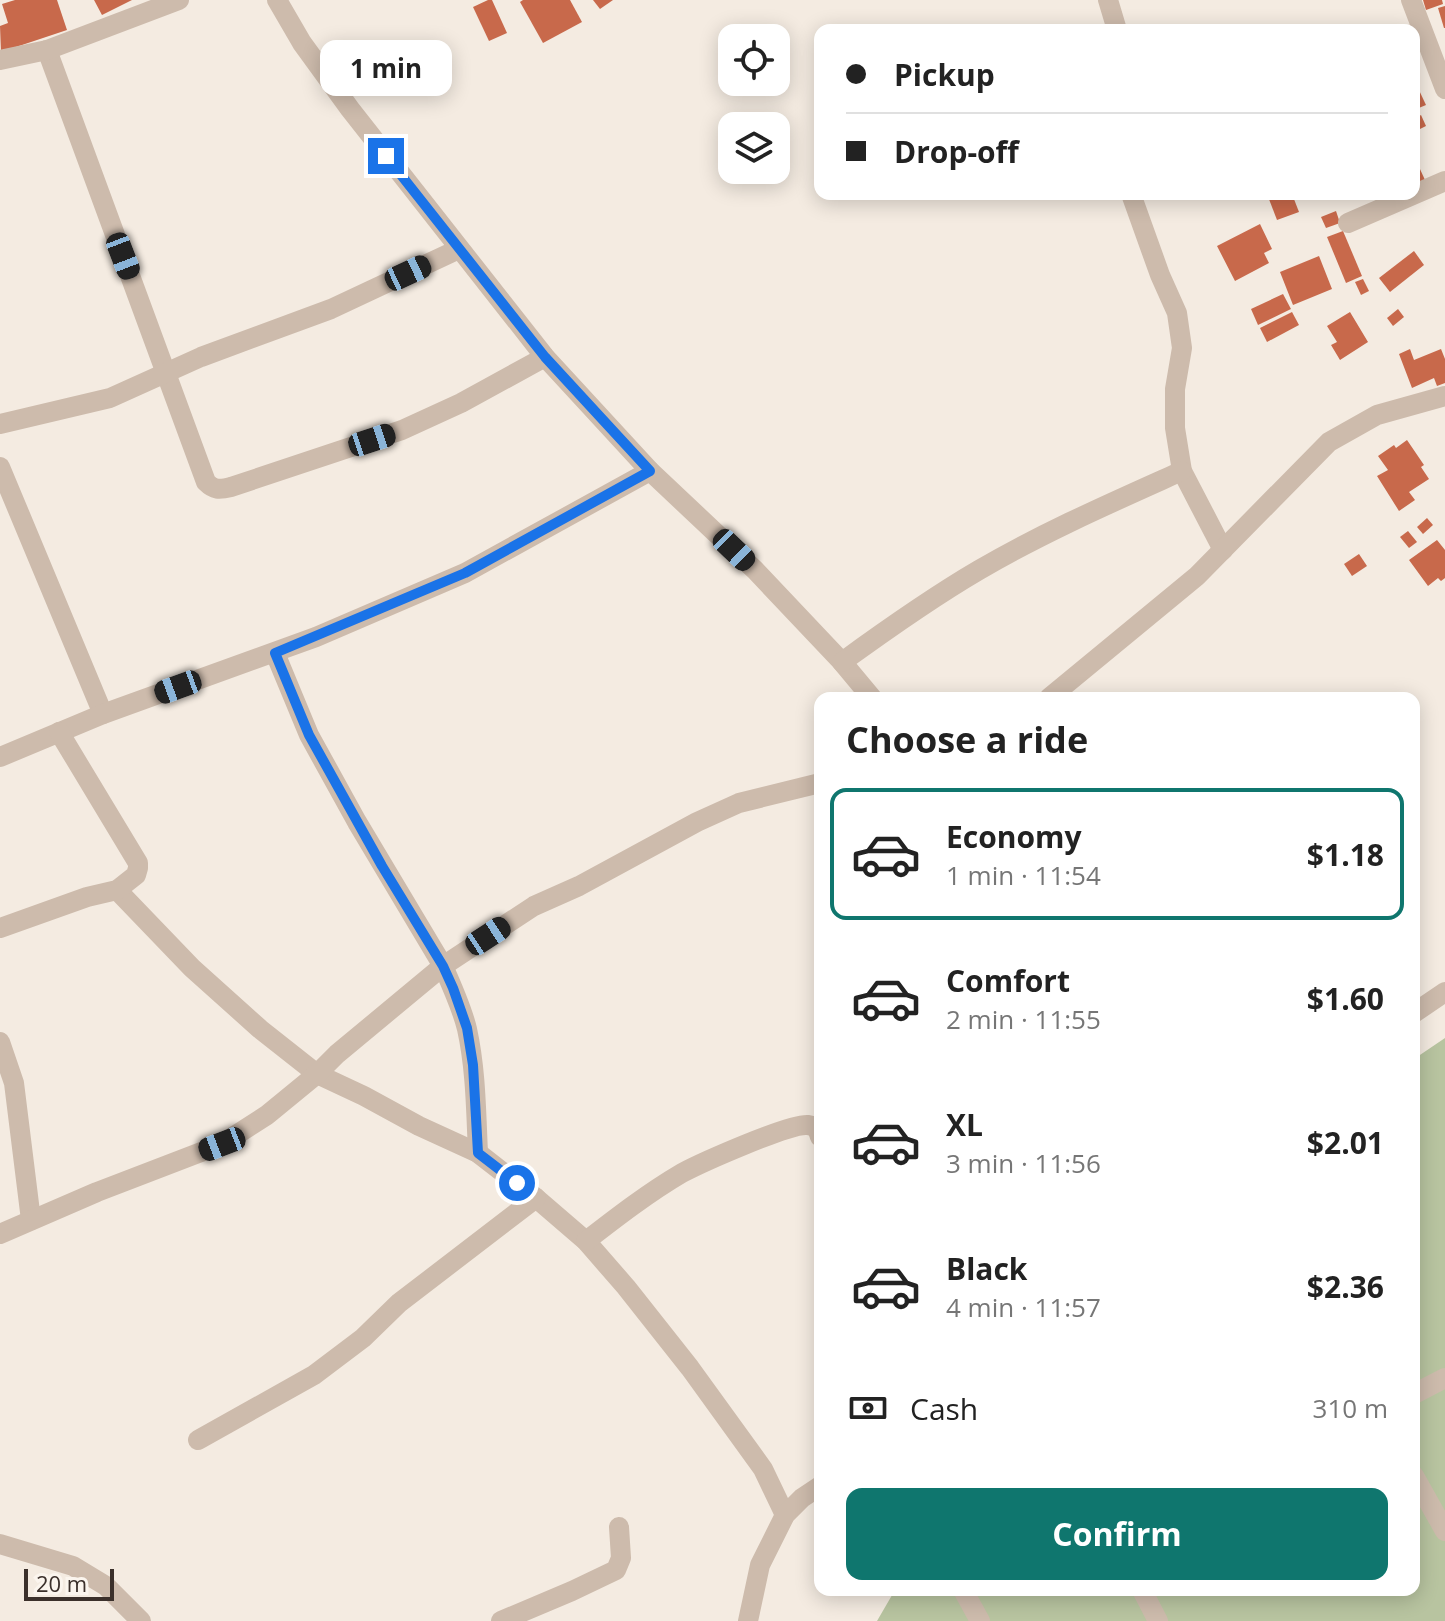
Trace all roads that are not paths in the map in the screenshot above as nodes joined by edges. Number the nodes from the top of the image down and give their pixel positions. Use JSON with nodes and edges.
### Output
{"nodes":[{"id":1,"x":179,"y":0,"type":"edge"},
{"id":2,"x":277,"y":0,"type":"edge"},
{"id":3,"x":1108,"y":0,"type":"edge"},
{"id":4,"x":1411,"y":0,"type":"edge"},
{"id":5,"x":1115,"y":24,"type":"edge"},
{"id":6,"x":47,"y":50,"type":"junction"},
{"id":7,"x":0,"y":60,"type":"edge"},
{"id":8,"x":1445,"y":89,"type":"edge"},
{"id":9,"x":1445,"y":181,"type":"edge"},
{"id":10,"x":1420,"y":192,"type":"edge"},
{"id":11,"x":1133,"y":200,"type":"edge"},
{"id":12,"x":1401,"y":200,"type":"edge"},
{"id":13,"x":1348,"y":223,"type":"dead end"},
{"id":14,"x":459,"y":249,"type":"junction"},
{"id":15,"x":545,"y":357,"type":"junction"},
{"id":16,"x":166,"y":374,"type":"junction"},
{"id":17,"x":1445,"y":396,"type":"edge"},
{"id":18,"x":0,"y":424,"type":"edge"},
{"id":19,"x":0,"y":467,"type":"edge"},
{"id":20,"x":650,"y":471,"type":"junction"},
{"id":21,"x":1182,"y":471,"type":"junction"},
{"id":22,"x":1223,"y":550,"type":"junction"},
{"id":23,"x":275,"y":653,"type":"junction"},
{"id":24,"x":842,"y":662,"type":"junction"},
{"id":25,"x":867,"y":692,"type":"edge"},
{"id":26,"x":1056,"y":692,"type":"edge"},
{"id":27,"x":103,"y":714,"type":"junction"},
{"id":28,"x":59,"y":732,"type":"junction"},
{"id":29,"x":0,"y":757,"type":"edge"},
{"id":30,"x":814,"y":784,"type":"edge"},
{"id":31,"x":117,"y":890,"type":"junction"},
{"id":32,"x":0,"y":928,"type":"edge"},
{"id":33,"x":443,"y":966,"type":"junction"},
{"id":34,"x":1445,"y":992,"type":"edge"},
{"id":35,"x":1420,"y":1009,"type":"edge"},
{"id":36,"x":0,"y":1042,"type":"edge"},
{"id":37,"x":317,"y":1074,"type":"junction"},
{"id":38,"x":814,"y":1127,"type":"edge"},
{"id":39,"x":478,"y":1153,"type":"junction"},
{"id":40,"x":536,"y":1198,"type":"junction"},
{"id":41,"x":31,"y":1220,"type":"junction"},
{"id":42,"x":0,"y":1234,"type":"edge"},
{"id":43,"x":586,"y":1241,"type":"junction"},
{"id":44,"x":1445,"y":1378,"type":"edge"},
{"id":45,"x":1420,"y":1391,"type":"edge"},
{"id":46,"x":198,"y":1440,"type":"dead end"},
{"id":47,"x":1420,"y":1487,"type":"edge"},
{"id":48,"x":814,"y":1491,"type":"edge"},
{"id":49,"x":785,"y":1515,"type":"junction"},
{"id":50,"x":619,"y":1527,"type":"dead end"},
{"id":51,"x":1445,"y":1531,"type":"edge"},
{"id":52,"x":0,"y":1544,"type":"edge"},
{"id":53,"x":966,"y":1596,"type":"edge"},
{"id":54,"x":1145,"y":1596,"type":"edge"},
{"id":55,"x":141,"y":1621,"type":"edge"},
{"id":56,"x":501,"y":1621,"type":"edge"},
{"id":57,"x":748,"y":1621,"type":"edge"},
{"id":58,"x":980,"y":1621,"type":"edge"},
{"id":59,"x":1158,"y":1621,"type":"edge"}],
"edges":[{"from":1,"to":6,"type":"street"},
{"from":2,"to":14,"type":"street"},
{"from":3,"to":5,"type":"street"},
{"from":4,"to":8,"type":"street"},
{"from":6,"to":7,"type":"street"},
{"from":6,"to":16,"type":"street"},
{"from":9,"to":10,"type":"street"},
{"from":11,"to":21,"type":"street"},
{"from":12,"to":13,"type":"street"},
{"from":14,"to":15,"type":"street"},
{"from":14,"to":16,"type":"street"},
{"from":15,"to":16,"type":"street"},
{"from":15,"to":20,"type":"street"},
{"from":16,"to":18,"type":"street"},
{"from":17,"to":22,"type":"street"},
{"from":19,"to":27,"type":"street"},
{"from":20,"to":23,"type":"street"},
{"from":20,"to":24,"type":"street"},
{"from":21,"to":22,"type":"street"},
{"from":21,"to":24,"type":"street"},
{"from":22,"to":26,"type":"street"},
{"from":23,"to":27,"type":"street"},
{"from":23,"to":33,"type":"street"},
{"from":24,"to":25,"type":"street"},
{"from":27,"to":28,"type":"street"},
{"from":28,"to":29,"type":"street"},
{"from":28,"to":31,"type":"street"},
{"from":30,"to":33,"type":"street"},
{"from":31,"to":32,"type":"street"},
{"from":31,"to":37,"type":"street"},
{"from":33,"to":37,"type":"street"},
{"from":33,"to":39,"type":"street"},
{"from":34,"to":35,"type":"street"},
{"from":36,"to":41,"type":"street"},
{"from":37,"to":39,"type":"street"},
{"from":37,"to":41,"type":"street"},
{"from":38,"to":43,"type":"street"},
{"from":39,"to":40,"type":"street"},
{"from":40,"to":43,"type":"street"},
{"from":40,"to":46,"type":"street"},
{"from":41,"to":42,"type":"street"},
{"from":43,"to":49,"type":"street"},
{"from":44,"to":45,"type":"street"},
{"from":47,"to":51,"type":"street"},
{"from":48,"to":49,"type":"street"},
{"from":49,"to":57,"type":"street"},
{"from":50,"to":56,"type":"street"},
{"from":52,"to":55,"type":"street"},
{"from":53,"to":58,"type":"street"},
{"from":54,"to":59,"type":"street"}]}
